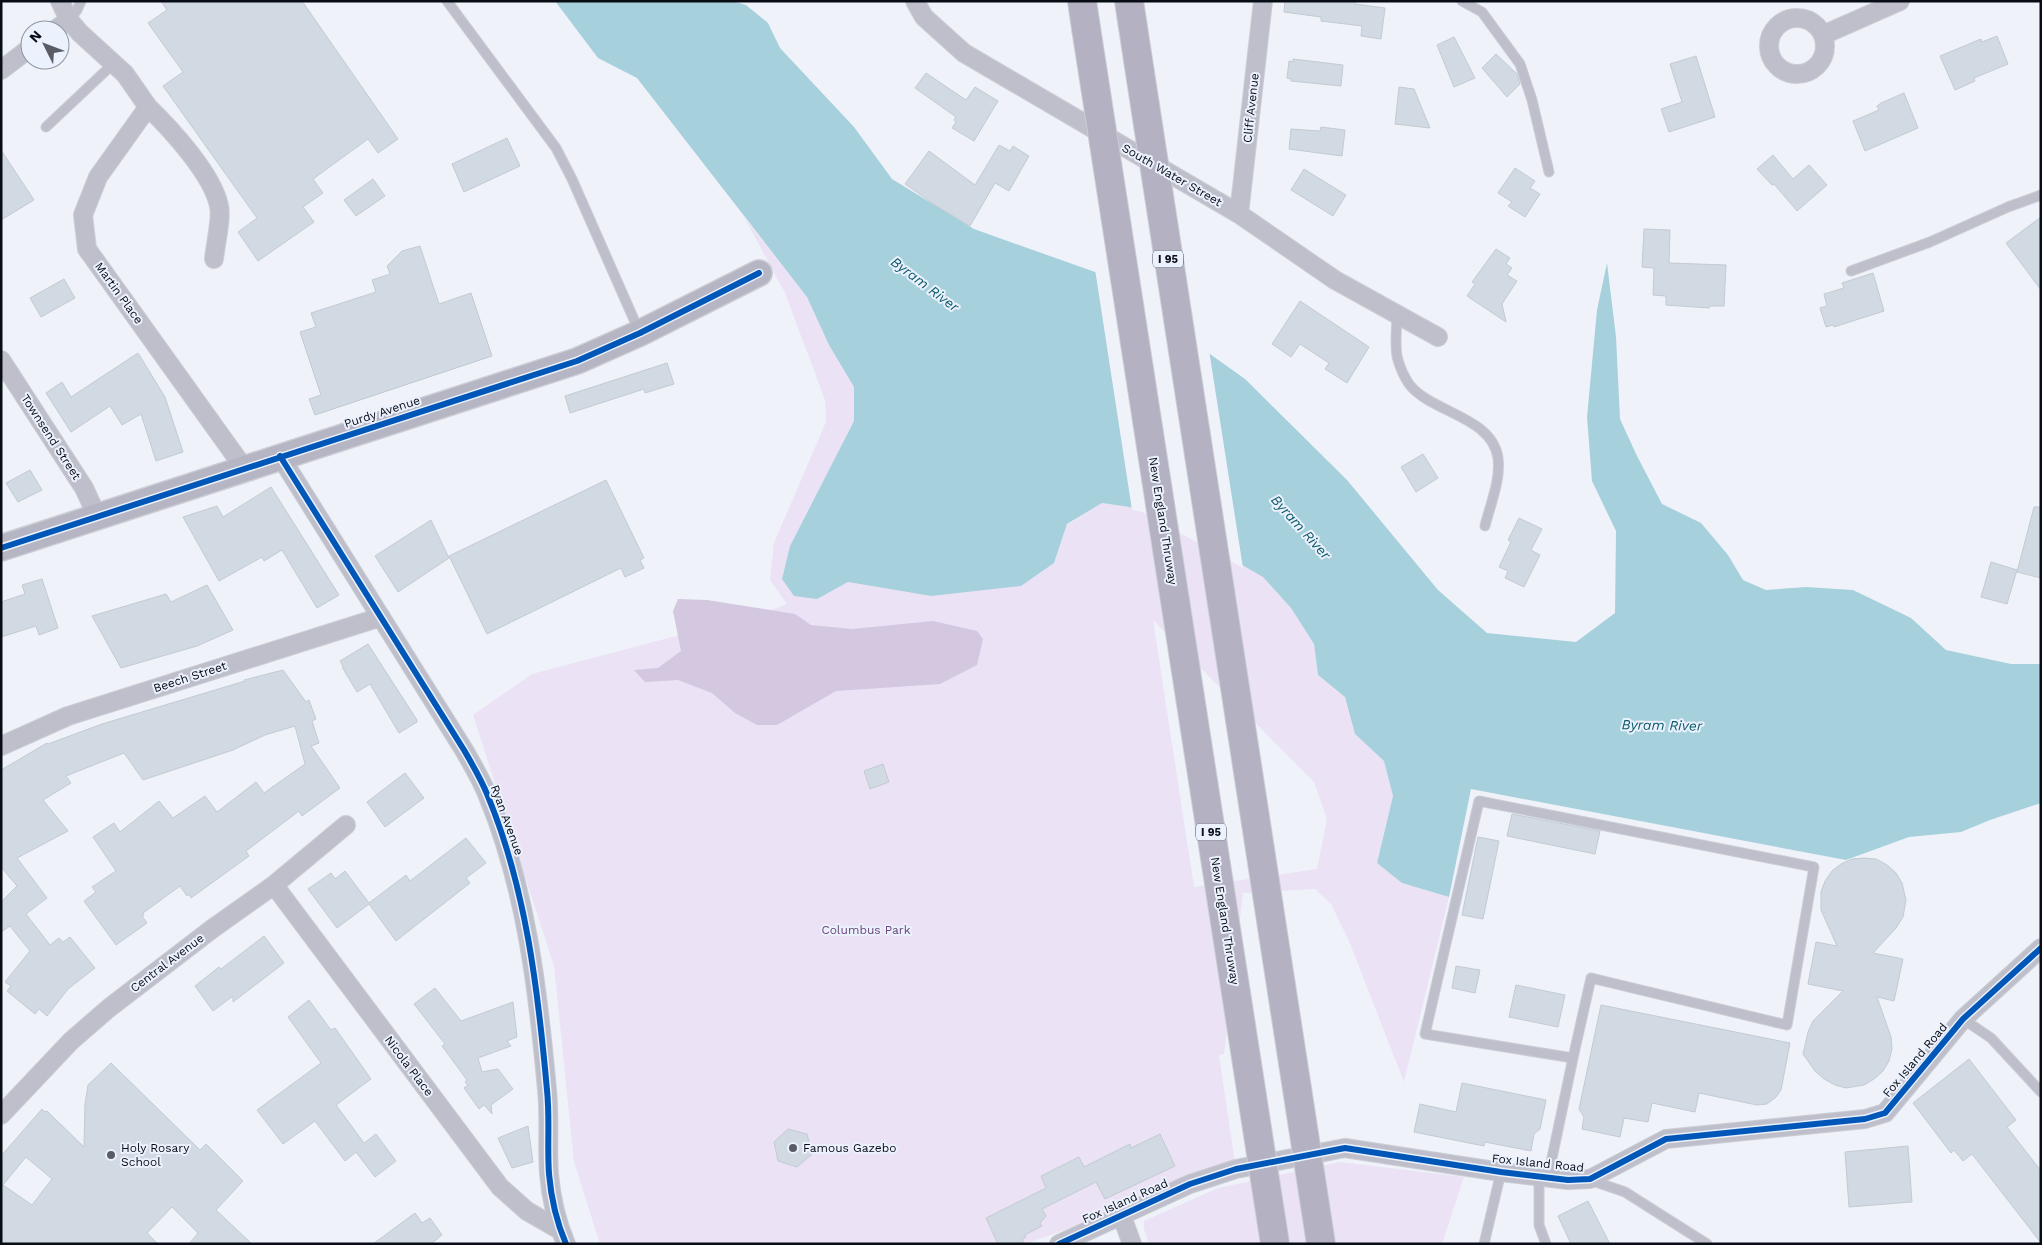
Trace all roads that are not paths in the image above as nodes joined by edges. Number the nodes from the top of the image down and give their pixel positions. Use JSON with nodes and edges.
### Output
{"nodes":[{"id":1,"x":60,"y":1,"type":"edge"},
{"id":2,"x":81,"y":1,"type":"edge"},
{"id":3,"x":447,"y":1,"type":"edge"},
{"id":4,"x":915,"y":1,"type":"edge"},
{"id":5,"x":1082,"y":1,"type":"edge"},
{"id":6,"x":1129,"y":1,"type":"edge"},
{"id":7,"x":1263,"y":1,"type":"edge"},
{"id":8,"x":1462,"y":1,"type":"edge"},
{"id":9,"x":1900,"y":1,"type":"edge"},
{"id":10,"x":62,"y":20,"type":"edge"},
{"id":11,"x":67,"y":20,"type":"edge"},
{"id":12,"x":70,"y":29,"type":"edge"},
{"id":13,"x":1824,"y":35,"type":"dead end"},
{"id":14,"x":20,"y":56,"type":"edge"},
{"id":15,"x":114,"y":64,"type":"junction"},
{"id":16,"x":1,"y":70,"type":"edge"},
{"id":17,"x":148,"y":107,"type":"junction"},
{"id":18,"x":46,"y":127,"type":"dead end"},
{"id":19,"x":1549,"y":172,"type":"dead end"},
{"id":20,"x":2041,"y":195,"type":"edge"},
{"id":21,"x":1239,"y":214,"type":"junction"},
{"id":22,"x":214,"y":260,"type":"dead end"},
{"id":23,"x":1851,"y":271,"type":"dead end"},
{"id":24,"x":759,"y":273,"type":"dead end"},
{"id":25,"x":1397,"y":314,"type":"junction"},
{"id":26,"x":640,"y":333,"type":"junction"},
{"id":27,"x":1438,"y":337,"type":"dead end"},
{"id":28,"x":1,"y":360,"type":"edge"},
{"id":29,"x":280,"y":456,"type":"junction"},
{"id":30,"x":244,"y":468,"type":"junction"},
{"id":31,"x":97,"y":516,"type":"junction"},
{"id":32,"x":1486,"y":526,"type":"dead end"},
{"id":33,"x":1,"y":548,"type":"edge"},
{"id":34,"x":381,"y":618,"type":"junction"},
{"id":35,"x":1,"y":746,"type":"edge"},
{"id":36,"x":346,"y":825,"type":"dead end"},
{"id":37,"x":274,"y":885,"type":"junction"},
{"id":38,"x":2041,"y":948,"type":"edge"},
{"id":39,"x":1963,"y":1019,"type":"junction"},
{"id":40,"x":1574,"y":1058,"type":"junction"},
{"id":41,"x":2041,"y":1092,"type":"edge"},
{"id":42,"x":1,"y":1116,"type":"edge"},
{"id":43,"x":1501,"y":1172,"type":"junction"},
{"id":44,"x":1543,"y":1176,"type":"junction"},
{"id":45,"x":1590,"y":1180,"type":"junction"},
{"id":46,"x":1121,"y":1214,"type":"junction"},
{"id":47,"x":563,"y":1237,"type":"edge"},
{"id":48,"x":1059,"y":1244,"type":"edge"},
{"id":49,"x":1132,"y":1244,"type":"edge"},
{"id":50,"x":1275,"y":1244,"type":"edge"},
{"id":51,"x":1321,"y":1244,"type":"edge"},
{"id":52,"x":1484,"y":1244,"type":"edge"},
{"id":53,"x":1546,"y":1244,"type":"edge"},
{"id":54,"x":1707,"y":1244,"type":"edge"}],
"edges":[{"from":1,"to":10,"type":"street"},
{"from":2,"to":11,"type":"lane"},
{"from":3,"to":26,"type":"lane"},
{"from":4,"to":21,"type":"street","name":"South Water Street"},
{"from":5,"to":50,"type":"highway","name":"New England Thruway","number":"I 95","bridge":true},
{"from":6,"to":51,"type":"highway","number":"I 95","bridge":true},
{"from":7,"to":21,"type":"street","name":"Cliff Avenue"},
{"from":8,"to":19,"type":"lane"},
{"from":9,"to":13,"type":"street"},
{"from":12,"to":15,"type":"street"},
{"from":14,"to":16,"type":"street"},
{"from":15,"to":17,"type":"street"},
{"from":15,"to":18,"type":"lane"},
{"from":17,"to":22,"type":"street"},
{"from":17,"to":30,"type":"street","name":"Martin Place"},
{"from":20,"to":23,"type":"lane"},
{"from":21,"to":25,"type":"street","name":"South Water Street"},
{"from":24,"to":26,"type":"street","name":"Purdy Avenue"},
{"from":25,"to":27,"type":"street","name":"South Water Street"},
{"from":25,"to":32,"type":"lane"},
{"from":26,"to":29,"type":"street","name":"Purdy Avenue"},
{"from":28,"to":31,"type":"street","name":"Townsend Street"},
{"from":29,"to":30,"type":"street","name":"Purdy Avenue"},
{"from":29,"to":34,"type":"street","name":"Ryan Avenue"},
{"from":30,"to":31,"type":"street","name":"Purdy Avenue"},
{"from":31,"to":33,"type":"street","name":"Purdy Avenue"},
{"from":34,"to":35,"type":"street","name":"Beech Street"},
{"from":34,"to":47,"type":"street","name":"Ryan Avenue"},
{"from":36,"to":37,"type":"street","name":"Central Avenue"},
{"from":37,"to":42,"type":"street","name":"Central Avenue"},
{"from":37,"to":47,"type":"street","name":"Nicola Place"},
{"from":38,"to":39,"type":"street","name":"Fox Island Road"},
{"from":39,"to":41,"type":"lane"},
{"from":39,"to":45,"type":"street","name":"Fox Island Road"},
{"from":40,"to":40,"type":"lane"},
{"from":40,"to":44,"type":"lane"},
{"from":43,"to":44,"type":"street","name":"Fox Island Road"},
{"from":43,"to":46,"type":"street","name":"Fox Island Road"},
{"from":43,"to":52,"type":"lane"},
{"from":44,"to":45,"type":"street","name":"Fox Island Road"},
{"from":44,"to":53,"type":"lane"},
{"from":45,"to":54,"type":"lane"},
{"from":46,"to":48,"type":"street","name":"Fox Island Road"},
{"from":46,"to":49,"type":"street"}]}
